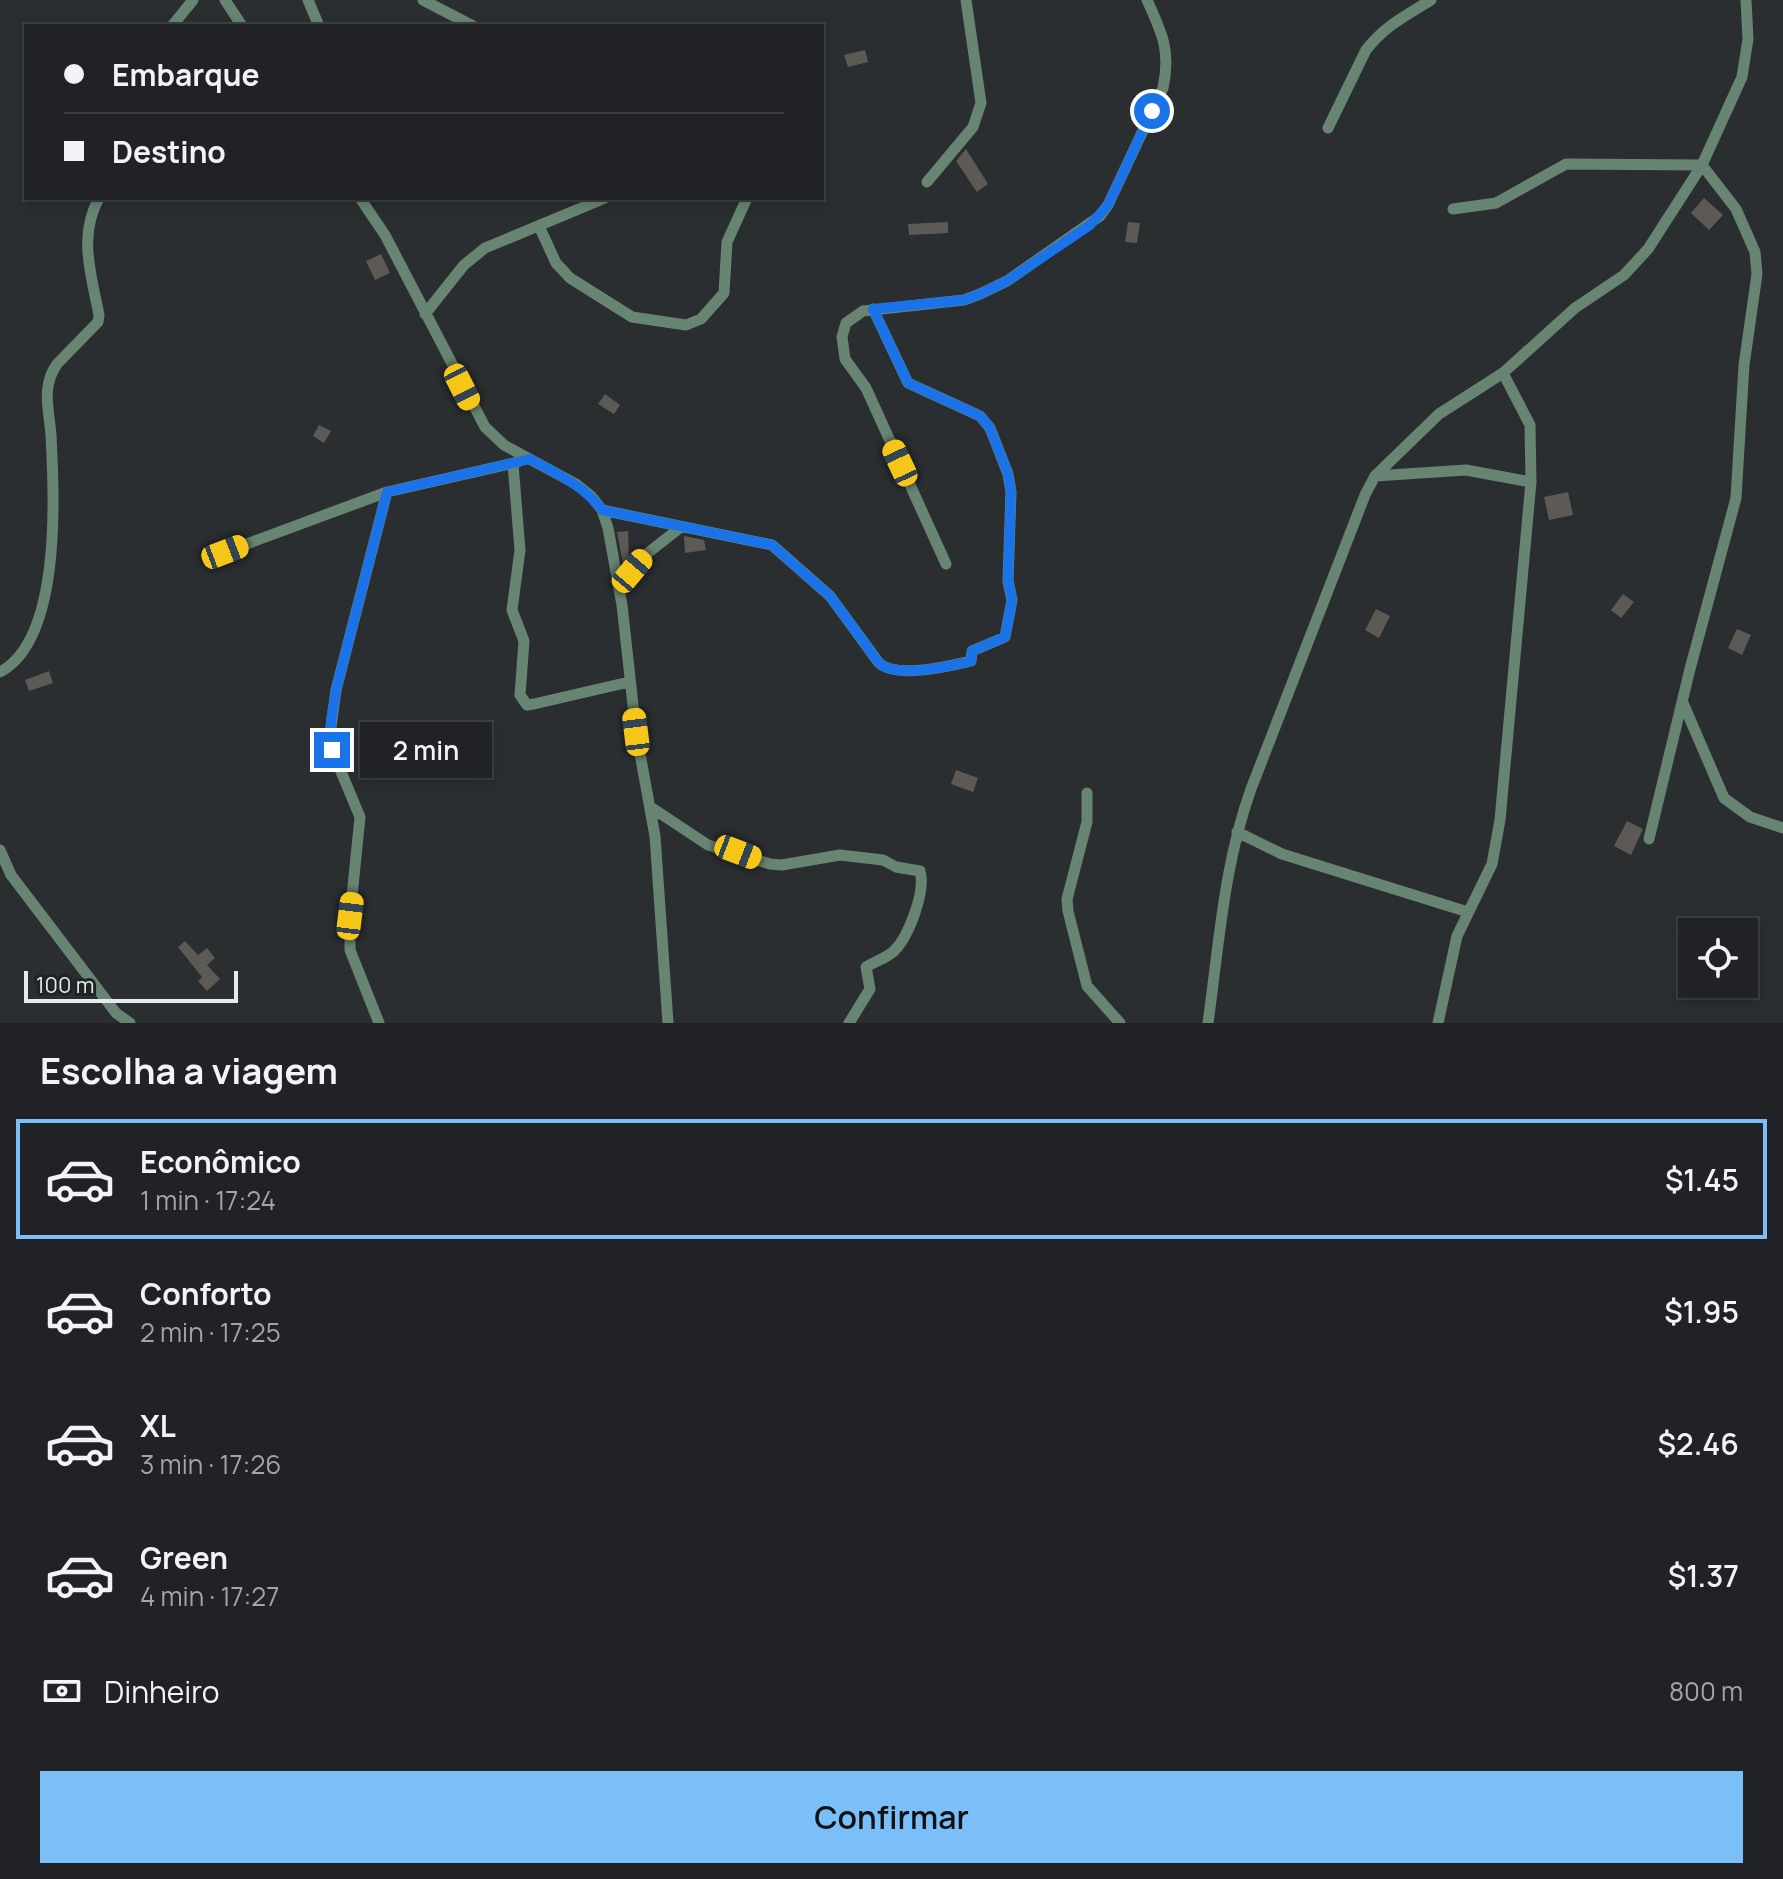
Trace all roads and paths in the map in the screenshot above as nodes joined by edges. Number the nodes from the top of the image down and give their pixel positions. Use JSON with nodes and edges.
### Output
{"nodes":[{"id":1,"x":193,"y":0,"type":"edge"},
{"id":2,"x":225,"y":0,"type":"edge"},
{"id":3,"x":308,"y":0,"type":"edge"},
{"id":4,"x":423,"y":0,"type":"edge"},
{"id":5,"x":966,"y":0,"type":"edge"},
{"id":6,"x":1147,"y":0,"type":"edge"},
{"id":7,"x":1431,"y":0,"type":"edge"},
{"id":8,"x":1746,"y":0,"type":"edge"},
{"id":9,"x":174,"y":24,"type":"edge"},
{"id":10,"x":241,"y":24,"type":"edge"},
{"id":11,"x":318,"y":24,"type":"edge"},
{"id":12,"x":469,"y":24,"type":"edge"},
{"id":13,"x":1328,"y":128,"type":"dead end"},
{"id":14,"x":1702,"y":165,"type":"junction"},
{"id":15,"x":927,"y":182,"type":"dead end"},
{"id":16,"x":98,"y":200,"type":"edge"},
{"id":17,"x":361,"y":200,"type":"edge"},
{"id":18,"x":746,"y":200,"type":"edge"},
{"id":19,"x":586,"y":202,"type":"edge"},
{"id":20,"x":1453,"y":209,"type":"dead end"},
{"id":21,"x":539,"y":226,"type":"junction"},
{"id":22,"x":873,"y":309,"type":"junction"},
{"id":23,"x":425,"y":314,"type":"junction"},
{"id":24,"x":1503,"y":373,"type":"junction"},
{"id":25,"x":530,"y":459,"type":"junction"},
{"id":26,"x":513,"y":464,"type":"junction"},
{"id":27,"x":1375,"y":476,"type":"junction"},
{"id":28,"x":1531,"y":482,"type":"junction"},
{"id":29,"x":387,"y":492,"type":"junction"},
{"id":30,"x":602,"y":510,"type":"junction"},
{"id":31,"x":681,"y":527,"type":"junction"},
{"id":32,"x":225,"y":552,"type":"dead end"},
{"id":33,"x":946,"y":564,"type":"dead end"},
{"id":34,"x":619,"y":586,"type":"junction"},
{"id":35,"x":0,"y":672,"type":"edge"},
{"id":36,"x":629,"y":682,"type":"junction"},
{"id":37,"x":1683,"y":703,"type":"junction"},
{"id":38,"x":1087,"y":793,"type":"dead end"},
{"id":39,"x":652,"y":808,"type":"junction"},
{"id":40,"x":1783,"y":828,"type":"edge"},
{"id":41,"x":1237,"y":832,"type":"junction"},
{"id":42,"x":1649,"y":839,"type":"dead end"},
{"id":43,"x":0,"y":850,"type":"edge"},
{"id":44,"x":1468,"y":912,"type":"junction"},
{"id":45,"x":130,"y":1023,"type":"edge"},
{"id":46,"x":379,"y":1023,"type":"edge"},
{"id":47,"x":668,"y":1023,"type":"edge"},
{"id":48,"x":849,"y":1023,"type":"edge"},
{"id":49,"x":1120,"y":1023,"type":"edge"},
{"id":50,"x":1208,"y":1023,"type":"edge"},
{"id":51,"x":1438,"y":1023,"type":"edge"}],
"edges":[{"from":1,"to":9,"type":"street"},
{"from":2,"to":10,"type":"street"},
{"from":3,"to":11,"type":"street"},
{"from":4,"to":12,"type":"street"},
{"from":5,"to":15,"type":"street"},
{"from":6,"to":22,"type":"street"},
{"from":7,"to":13,"type":"street"},
{"from":8,"to":14,"type":"street"},
{"from":14,"to":20,"type":"street"},
{"from":14,"to":24,"type":"street"},
{"from":14,"to":37,"type":"street"},
{"from":16,"to":35,"type":"street"},
{"from":17,"to":23,"type":"street"},
{"from":18,"to":21,"type":"street"},
{"from":19,"to":21,"type":"street"},
{"from":21,"to":23,"type":"street"},
{"from":22,"to":31,"type":"street"},
{"from":22,"to":33,"type":"street"},
{"from":23,"to":25,"type":"street"},
{"from":24,"to":27,"type":"street"},
{"from":24,"to":28,"type":"street"},
{"from":25,"to":26,"type":"street"},
{"from":25,"to":30,"type":"street"},
{"from":26,"to":29,"type":"street"},
{"from":26,"to":36,"type":"street"},
{"from":27,"to":28,"type":"street"},
{"from":27,"to":41,"type":"street"},
{"from":28,"to":44,"type":"street"},
{"from":29,"to":32,"type":"street"},
{"from":29,"to":46,"type":"street"},
{"from":30,"to":31,"type":"street"},
{"from":30,"to":34,"type":"street"},
{"from":31,"to":34,"type":"street"},
{"from":34,"to":36,"type":"street"},
{"from":36,"to":39,"type":"street"},
{"from":37,"to":40,"type":"street"},
{"from":37,"to":42,"type":"street"},
{"from":38,"to":49,"type":"street"},
{"from":39,"to":47,"type":"street"},
{"from":39,"to":48,"type":"street"},
{"from":41,"to":44,"type":"street"},
{"from":41,"to":50,"type":"street"},
{"from":43,"to":45,"type":"street"},
{"from":44,"to":51,"type":"street"}]}
